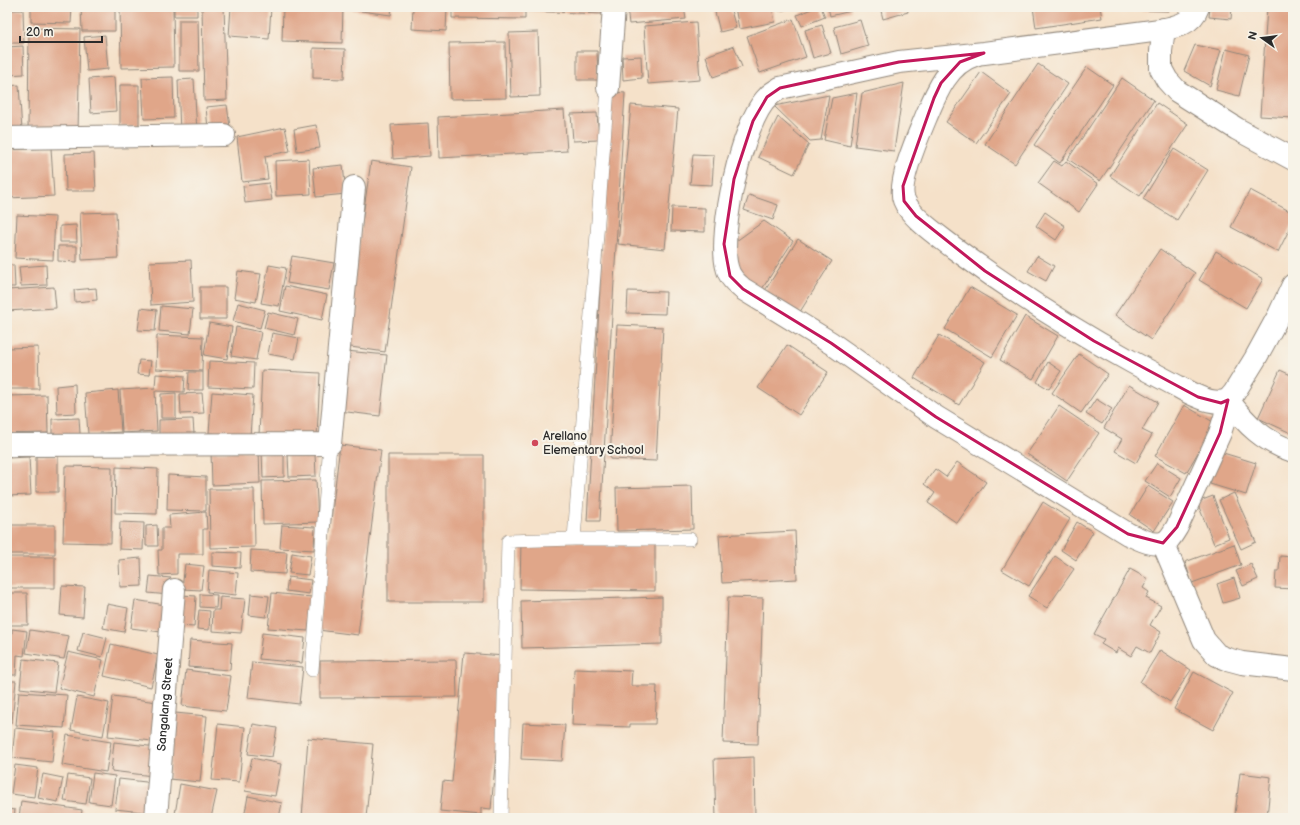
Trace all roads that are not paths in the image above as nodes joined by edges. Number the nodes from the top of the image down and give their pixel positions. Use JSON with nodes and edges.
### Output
{"nodes":[{"id":1,"x":614,"y":7,"type":"edge"},
{"id":2,"x":1198,"y":7,"type":"edge"},
{"id":3,"x":1164,"y":29,"type":"junction"},
{"id":4,"x":984,"y":53,"type":"junction"},
{"id":5,"x":608,"y":88,"type":"joint"},
{"id":6,"x":224,"y":135,"type":"dead end"},
{"id":7,"x":7,"y":138,"type":"edge"},
{"id":8,"x":1293,"y":159,"type":"edge"},
{"id":9,"x":354,"y":187,"type":"dead end"},
{"id":10,"x":1293,"y":285,"type":"edge"},
{"id":11,"x":1228,"y":400,"type":"junction"},
{"id":12,"x":330,"y":444,"type":"junction"},
{"id":13,"x":7,"y":445,"type":"edge"},
{"id":14,"x":1293,"y":451,"type":"edge"},
{"id":15,"x":574,"y":539,"type":"junction"},
{"id":16,"x":690,"y":539,"type":"dead end"},
{"id":17,"x":1162,"y":543,"type":"junction"},
{"id":18,"x":174,"y":590,"type":"dead end"},
{"id":19,"x":1293,"y":669,"type":"edge"},
{"id":20,"x":312,"y":670,"type":"dead end"},
{"id":21,"x":156,"y":818,"type":"edge"},
{"id":22,"x":501,"y":818,"type":"edge"}],
"edges":[{"from":1,"to":5,"type":"street"},
{"from":2,"to":3,"type":"street"},
{"from":3,"to":4,"type":"street"},
{"from":3,"to":8,"type":"street"},
{"from":4,"to":11,"type":"street"},
{"from":4,"to":17,"type":"street"},
{"from":5,"to":15,"type":"lane"},
{"from":6,"to":7,"type":"street"},
{"from":9,"to":12,"type":"street"},
{"from":10,"to":11,"type":"street"},
{"from":11,"to":14,"type":"street"},
{"from":11,"to":17,"type":"street"},
{"from":12,"to":13,"type":"street"},
{"from":12,"to":20,"type":"lane"},
{"from":15,"to":16,"type":"lane"},
{"from":15,"to":22,"type":"lane"},
{"from":17,"to":19,"type":"street"},
{"from":18,"to":21,"type":"street","name":"Sangalang Street"}]}
